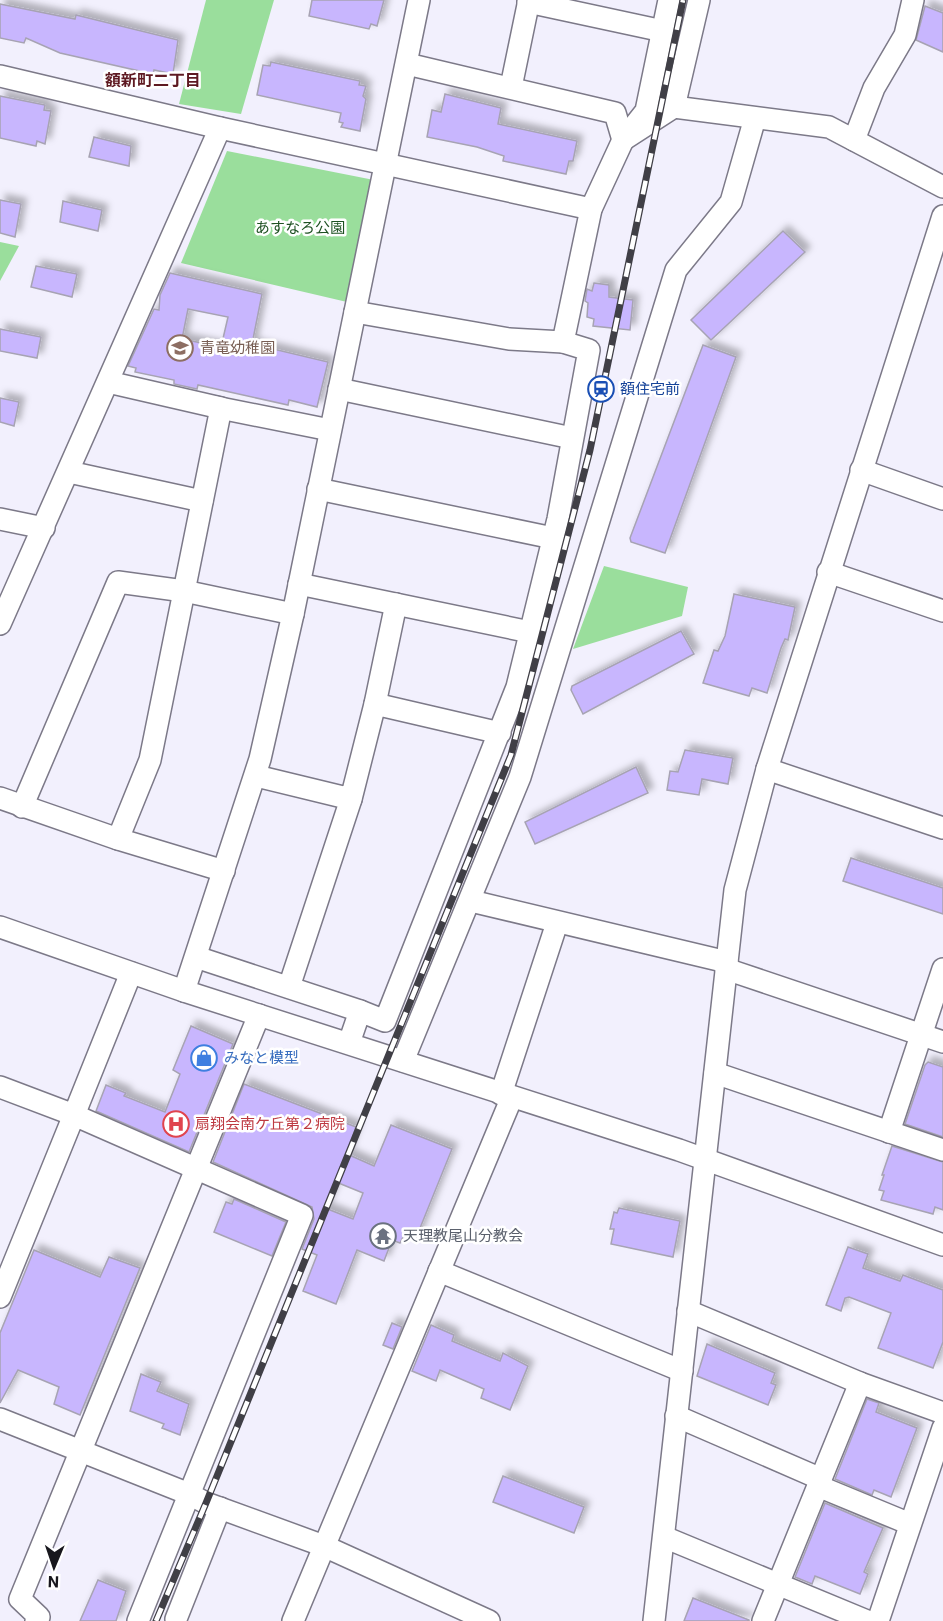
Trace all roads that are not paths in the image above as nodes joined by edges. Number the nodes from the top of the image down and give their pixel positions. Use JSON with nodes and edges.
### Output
{"nodes":[{"id":1,"x":419,"y":0,"type":"edge"},
{"id":2,"x":669,"y":0,"type":"edge"},
{"id":3,"x":699,"y":0,"type":"edge"},
{"id":4,"x":913,"y":0,"type":"edge"},
{"id":5,"x":529,"y":1,"type":"edge"},
{"id":6,"x":663,"y":31,"type":"junction"},
{"id":7,"x":407,"y":64,"type":"junction"},
{"id":8,"x":0,"y":76,"type":"edge"},
{"id":9,"x":511,"y":87,"type":"junction"},
{"id":10,"x":674,"y":107,"type":"junction"},
{"id":11,"x":755,"y":118,"type":"junction"},
{"id":12,"x":220,"y":128,"type":"junction"},
{"id":13,"x":624,"y":140,"type":"junction"},
{"id":14,"x":854,"y":140,"type":"junction"},
{"id":15,"x":386,"y":162,"type":"junction"},
{"id":16,"x":943,"y":187,"type":"edge"},
{"id":17,"x":591,"y":209,"type":"junction"},
{"id":18,"x":943,"y":216,"type":"edge"},
{"id":19,"x":355,"y":312,"type":"junction"},
{"id":20,"x":563,"y":342,"type":"junction"},
{"id":21,"x":108,"y":382,"type":"junction"},
{"id":22,"x":339,"y":389,"type":"junction"},
{"id":23,"x":215,"y":407,"type":"junction"},
{"id":24,"x":330,"y":430,"type":"junction"},
{"id":25,"x":572,"y":438,"type":"junction"},
{"id":26,"x":861,"y":470,"type":"junction"},
{"id":27,"x":69,"y":472,"type":"junction"},
{"id":28,"x":318,"y":489,"type":"junction"},
{"id":29,"x":943,"y":500,"type":"edge"},
{"id":30,"x":202,"y":501,"type":"junction"},
{"id":31,"x":0,"y":519,"type":"edge"},
{"id":32,"x":44,"y":528,"type":"junction"},
{"id":33,"x":553,"y":538,"type":"junction"},
{"id":34,"x":828,"y":572,"type":"junction"},
{"id":35,"x":299,"y":584,"type":"junction"},
{"id":36,"x":184,"y":591,"type":"junction"},
{"id":37,"x":396,"y":604,"type":"junction"},
{"id":38,"x":943,"y":611,"type":"edge"},
{"id":39,"x":293,"y":614,"type":"junction"},
{"id":40,"x":0,"y":624,"type":"edge"},
{"id":41,"x":531,"y":632,"type":"junction"},
{"id":42,"x":375,"y":704,"type":"junction"},
{"id":43,"x":500,"y":733,"type":"junction"},
{"id":44,"x":767,"y":769,"type":"junction"},
{"id":45,"x":256,"y":776,"type":"junction"},
{"id":46,"x":0,"y":798,"type":"edge"},
{"id":47,"x":351,"y":799,"type":"junction"},
{"id":48,"x":22,"y":807,"type":"junction"},
{"id":49,"x":943,"y":828,"type":"edge"},
{"id":50,"x":118,"y":839,"type":"junction"},
{"id":51,"x":224,"y":871,"type":"junction"},
{"id":52,"x":471,"y":901,"type":"junction"},
{"id":53,"x":557,"y":923,"type":"junction"},
{"id":54,"x":0,"y":927,"type":"edge"},
{"id":55,"x":196,"y":957,"type":"junction"},
{"id":56,"x":727,"y":965,"type":"junction"},
{"id":57,"x":943,"y":969,"type":"edge"},
{"id":58,"x":131,"y":973,"type":"junction"},
{"id":59,"x":289,"y":987,"type":"junction"},
{"id":60,"x":184,"y":992,"type":"junction"},
{"id":61,"x":360,"y":1011,"type":"junction"},
{"id":62,"x":259,"y":1015,"type":"junction"},
{"id":63,"x":920,"y":1034,"type":"junction"},
{"id":64,"x":943,"y":1042,"type":"edge"},
{"id":65,"x":349,"y":1043,"type":"junction"},
{"id":66,"x":403,"y":1061,"type":"junction"},
{"id":67,"x":715,"y":1073,"type":"junction"},
{"id":68,"x":0,"y":1087,"type":"edge"},
{"id":69,"x":506,"y":1096,"type":"junction"},
{"id":70,"x":74,"y":1115,"type":"junction"},
{"id":71,"x":889,"y":1132,"type":"junction"},
{"id":72,"x":943,"y":1150,"type":"edge"},
{"id":73,"x":706,"y":1160,"type":"junction"},
{"id":74,"x":196,"y":1171,"type":"junction"},
{"id":75,"x":943,"y":1245,"type":"edge"},
{"id":76,"x":439,"y":1271,"type":"junction"},
{"id":77,"x":0,"y":1297,"type":"edge"},
{"id":78,"x":688,"y":1311,"type":"junction"},
{"id":79,"x":682,"y":1371,"type":"junction"},
{"id":80,"x":860,"y":1383,"type":"junction"},
{"id":81,"x":943,"y":1413,"type":"edge"},
{"id":82,"x":676,"y":1416,"type":"junction"},
{"id":83,"x":0,"y":1419,"type":"edge"},
{"id":84,"x":943,"y":1428,"type":"edge"},
{"id":85,"x":81,"y":1453,"type":"junction"},
{"id":86,"x":819,"y":1482,"type":"junction"},
{"id":87,"x":189,"y":1494,"type":"junction"},
{"id":88,"x":220,"y":1508,"type":"junction"},
{"id":89,"x":910,"y":1524,"type":"junction"},
{"id":90,"x":664,"y":1537,"type":"junction"},
{"id":91,"x":324,"y":1546,"type":"junction"},
{"id":92,"x":777,"y":1584,"type":"junction"},
{"id":93,"x":176,"y":1619,"type":"dead end"},
{"id":94,"x":36,"y":1621,"type":"edge"},
{"id":95,"x":138,"y":1621,"type":"edge"},
{"id":96,"x":293,"y":1621,"type":"edge"},
{"id":97,"x":489,"y":1621,"type":"edge"},
{"id":98,"x":654,"y":1621,"type":"edge"},
{"id":99,"x":762,"y":1621,"type":"edge"},
{"id":100,"x":867,"y":1621,"type":"edge"},
{"id":101,"x":878,"y":1621,"type":"edge"}],
"edges":[{"from":1,"to":7,"type":"street"},
{"from":2,"to":6,"type":"street"},
{"from":3,"to":10,"type":"street"},
{"from":4,"to":14,"type":"street"},
{"from":5,"to":6,"type":"street"},
{"from":5,"to":9,"type":"street"},
{"from":6,"to":13,"type":"street"},
{"from":7,"to":9,"type":"street"},
{"from":7,"to":15,"type":"street"},
{"from":8,"to":12,"type":"street"},
{"from":9,"to":13,"type":"street"},
{"from":10,"to":11,"type":"street"},
{"from":10,"to":13,"type":"street"},
{"from":11,"to":14,"type":"street"},
{"from":11,"to":52,"type":"street"},
{"from":12,"to":15,"type":"street"},
{"from":12,"to":21,"type":"street"},
{"from":13,"to":17,"type":"street"},
{"from":14,"to":16,"type":"street"},
{"from":15,"to":17,"type":"street"},
{"from":15,"to":19,"type":"street"},
{"from":17,"to":20,"type":"street"},
{"from":18,"to":26,"type":"street"},
{"from":19,"to":20,"type":"street"},
{"from":19,"to":22,"type":"street"},
{"from":20,"to":25,"type":"street"},
{"from":21,"to":23,"type":"street"},
{"from":21,"to":27,"type":"street"},
{"from":22,"to":24,"type":"street"},
{"from":22,"to":25,"type":"street"},
{"from":23,"to":24,"type":"street"},
{"from":23,"to":30,"type":"street"},
{"from":24,"to":28,"type":"street"},
{"from":25,"to":33,"type":"street"},
{"from":26,"to":29,"type":"street"},
{"from":26,"to":34,"type":"street"},
{"from":27,"to":30,"type":"street"},
{"from":27,"to":32,"type":"street"},
{"from":28,"to":33,"type":"street"},
{"from":28,"to":35,"type":"street"},
{"from":30,"to":36,"type":"street"},
{"from":31,"to":32,"type":"street"},
{"from":32,"to":40,"type":"street"},
{"from":33,"to":41,"type":"street"},
{"from":34,"to":38,"type":"street"},
{"from":34,"to":44,"type":"street"},
{"from":35,"to":37,"type":"street"},
{"from":35,"to":39,"type":"street"},
{"from":36,"to":39,"type":"street"},
{"from":36,"to":48,"type":"street"},
{"from":36,"to":50,"type":"street"},
{"from":37,"to":41,"type":"street"},
{"from":37,"to":42,"type":"street"},
{"from":39,"to":45,"type":"street"},
{"from":41,"to":43,"type":"street"},
{"from":42,"to":43,"type":"street"},
{"from":42,"to":47,"type":"street"},
{"from":43,"to":61,"type":"street"},
{"from":44,"to":49,"type":"street"},
{"from":44,"to":56,"type":"street"},
{"from":45,"to":47,"type":"street"},
{"from":45,"to":51,"type":"street"},
{"from":46,"to":48,"type":"street"},
{"from":47,"to":59,"type":"street"},
{"from":48,"to":50,"type":"street"},
{"from":50,"to":51,"type":"street"},
{"from":51,"to":55,"type":"street"},
{"from":52,"to":53,"type":"street"},
{"from":52,"to":66,"type":"street"},
{"from":53,"to":56,"type":"street"},
{"from":53,"to":69,"type":"street"},
{"from":54,"to":58,"type":"street"},
{"from":55,"to":59,"type":"street"},
{"from":55,"to":60,"type":"street"},
{"from":56,"to":63,"type":"street"},
{"from":56,"to":67,"type":"street"},
{"from":57,"to":63,"type":"street"},
{"from":58,"to":60,"type":"street"},
{"from":58,"to":70,"type":"street"},
{"from":59,"to":61,"type":"street"},
{"from":60,"to":62,"type":"street"},
{"from":61,"to":65,"type":"street"},
{"from":62,"to":65,"type":"street"},
{"from":62,"to":74,"type":"street"},
{"from":63,"to":64,"type":"street"},
{"from":63,"to":71,"type":"street"},
{"from":65,"to":66,"type":"street"},
{"from":66,"to":69,"type":"street"},
{"from":67,"to":71,"type":"street"},
{"from":67,"to":73,"type":"street"},
{"from":68,"to":70,"type":"street"},
{"from":69,"to":73,"type":"street"},
{"from":69,"to":76,"type":"street"},
{"from":70,"to":74,"type":"street"},
{"from":70,"to":77,"type":"street"},
{"from":71,"to":72,"type":"street"},
{"from":73,"to":75,"type":"street"},
{"from":73,"to":78,"type":"street"},
{"from":74,"to":85,"type":"street"},
{"from":74,"to":87,"type":"street"},
{"from":76,"to":79,"type":"street"},
{"from":76,"to":91,"type":"street"},
{"from":78,"to":79,"type":"street"},
{"from":78,"to":80,"type":"street"},
{"from":79,"to":82,"type":"street"},
{"from":80,"to":81,"type":"street"},
{"from":80,"to":86,"type":"street"},
{"from":82,"to":86,"type":"street"},
{"from":82,"to":90,"type":"street"},
{"from":83,"to":85,"type":"street"},
{"from":84,"to":89,"type":"street"},
{"from":85,"to":87,"type":"street"},
{"from":85,"to":94,"type":"street"},
{"from":86,"to":89,"type":"street"},
{"from":86,"to":92,"type":"street"},
{"from":87,"to":88,"type":"street"},
{"from":87,"to":95,"type":"street"},
{"from":88,"to":91,"type":"street"},
{"from":88,"to":93,"type":"street"},
{"from":89,"to":101,"type":"street"},
{"from":90,"to":92,"type":"street"},
{"from":90,"to":98,"type":"street"},
{"from":91,"to":96,"type":"street"},
{"from":91,"to":97,"type":"street"},
{"from":92,"to":99,"type":"street"},
{"from":92,"to":100,"type":"street"}]}
